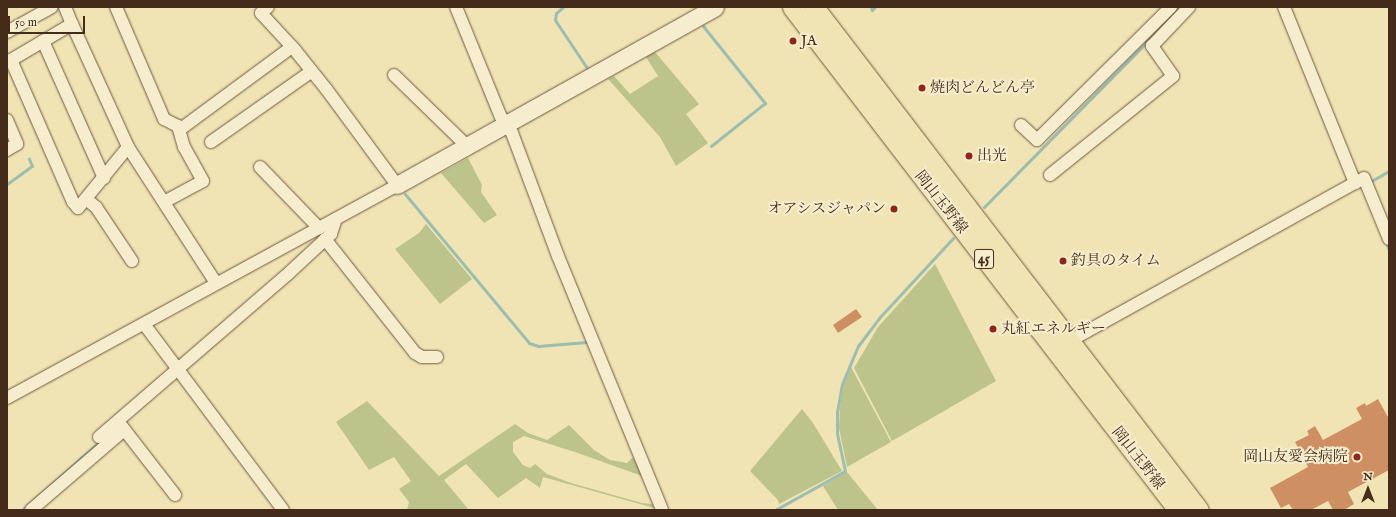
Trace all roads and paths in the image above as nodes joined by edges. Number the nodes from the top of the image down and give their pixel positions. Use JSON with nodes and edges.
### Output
{"nodes":[{"id":1,"x":52,"y":7,"type":"edge"},
{"id":2,"x":65,"y":7,"type":"edge"},
{"id":3,"x":116,"y":7,"type":"edge"},
{"id":4,"x":456,"y":7,"type":"edge"},
{"id":5,"x":715,"y":7,"type":"edge"},
{"id":6,"x":792,"y":7,"type":"edge"},
{"id":7,"x":814,"y":7,"type":"edge"},
{"id":8,"x":1171,"y":7,"type":"edge"},
{"id":9,"x":1189,"y":7,"type":"edge"},
{"id":10,"x":1284,"y":7,"type":"edge"},
{"id":11,"x":261,"y":9,"type":"edge"},
{"id":12,"x":72,"y":24,"type":"junction"},
{"id":13,"x":7,"y":32,"type":"edge"},
{"id":14,"x":43,"y":41,"type":"junction"},
{"id":15,"x":292,"y":47,"type":"junction"},
{"id":16,"x":312,"y":71,"type":"junction"},
{"id":17,"x":394,"y":75,"type":"dead end"},
{"id":18,"x":7,"y":120,"type":"edge"},
{"id":19,"x":506,"y":124,"type":"junction"},
{"id":20,"x":1021,"y":125,"type":"dead end"},
{"id":21,"x":178,"y":126,"type":"junction"},
{"id":22,"x":211,"y":142,"type":"dead end"},
{"id":23,"x":467,"y":146,"type":"junction"},
{"id":24,"x":128,"y":147,"type":"junction"},
{"id":25,"x":7,"y":150,"type":"edge"},
{"id":26,"x":260,"y":167,"type":"dead end"},
{"id":27,"x":1050,"y":175,"type":"dead end"},
{"id":28,"x":104,"y":178,"type":"junction"},
{"id":29,"x":1362,"y":182,"type":"junction"},
{"id":30,"x":397,"y":185,"type":"junction"},
{"id":31,"x":86,"y":199,"type":"junction"},
{"id":32,"x":164,"y":202,"type":"junction"},
{"id":33,"x":336,"y":219,"type":"junction"},
{"id":34,"x":319,"y":228,"type":"junction"},
{"id":35,"x":1389,"y":238,"type":"edge"},
{"id":36,"x":325,"y":239,"type":"junction"},
{"id":37,"x":132,"y":261,"type":"dead end"},
{"id":38,"x":216,"y":283,"type":"junction"},
{"id":39,"x":144,"y":324,"type":"junction"},
{"id":40,"x":1062,"y":345,"type":"junction"},
{"id":41,"x":437,"y":357,"type":"dead end"},
{"id":42,"x":178,"y":369,"type":"junction"},
{"id":43,"x":7,"y":398,"type":"edge"},
{"id":44,"x":121,"y":426,"type":"junction"},
{"id":45,"x":99,"y":437,"type":"dead end"},
{"id":46,"x":175,"y":495,"type":"dead end"},
{"id":47,"x":31,"y":510,"type":"edge"},
{"id":48,"x":283,"y":510,"type":"edge"},
{"id":49,"x":662,"y":510,"type":"edge"},
{"id":50,"x":1178,"y":510,"type":"edge"},
{"id":51,"x":1199,"y":510,"type":"edge"}],
"edges":[{"from":1,"to":13,"type":"street"},
{"from":2,"to":12,"type":"street"},
{"from":3,"to":21,"type":"street"},
{"from":4,"to":19,"type":"street"},
{"from":5,"to":19,"type":"street"},
{"from":6,"to":40,"type":"main road","name":"岡山玉野線","number":"45"},
{"from":7,"to":40,"type":"main road","name":"岡山玉野線","number":"45"},
{"from":8,"to":20,"type":"street"},
{"from":9,"to":27,"type":"street"},
{"from":10,"to":29,"type":"street"},
{"from":11,"to":15,"type":"street"},
{"from":12,"to":14,"type":"street"},
{"from":12,"to":24,"type":"street"},
{"from":14,"to":28,"type":"street"},
{"from":14,"to":31,"type":"street"},
{"from":15,"to":16,"type":"street"},
{"from":15,"to":21,"type":"street"},
{"from":16,"to":22,"type":"street"},
{"from":16,"to":30,"type":"street"},
{"from":17,"to":23,"type":"street"},
{"from":18,"to":25,"type":"street"},
{"from":19,"to":23,"type":"street"},
{"from":19,"to":49,"type":"street"},
{"from":21,"to":32,"type":"street"},
{"from":23,"to":30,"type":"street"},
{"from":24,"to":28,"type":"street"},
{"from":24,"to":32,"type":"street"},
{"from":26,"to":34,"type":"street"},
{"from":28,"to":31,"type":"street"},
{"from":29,"to":35,"type":"street"},
{"from":29,"to":40,"type":"street"},
{"from":30,"to":33,"type":"street"},
{"from":31,"to":37,"type":"street"},
{"from":32,"to":38,"type":"street"},
{"from":33,"to":34,"type":"street"},
{"from":33,"to":36,"type":"street"},
{"from":34,"to":38,"type":"street"},
{"from":36,"to":41,"type":"street"},
{"from":36,"to":42,"type":"street"},
{"from":38,"to":39,"type":"street"},
{"from":39,"to":42,"type":"street"},
{"from":39,"to":43,"type":"street"},
{"from":40,"to":50,"type":"main road","name":"岡山玉野線","number":"45"},
{"from":40,"to":51,"type":"main road","name":"岡山玉野線","number":"45"},
{"from":42,"to":44,"type":"street"},
{"from":42,"to":48,"type":"street"},
{"from":44,"to":45,"type":"street"},
{"from":44,"to":46,"type":"street"},
{"from":44,"to":47,"type":"street"}]}
